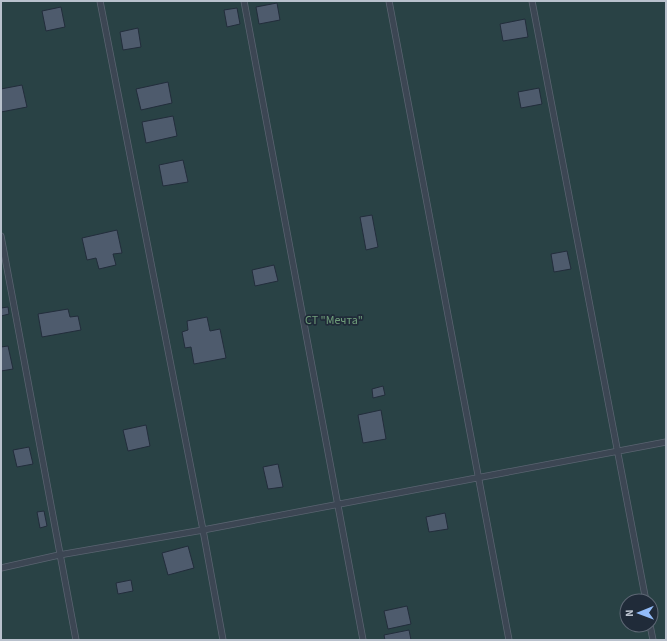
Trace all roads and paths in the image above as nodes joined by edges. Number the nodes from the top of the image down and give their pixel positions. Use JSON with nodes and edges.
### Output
{"nodes":[{"id":1,"x":100,"y":1,"type":"edge"},
{"id":2,"x":244,"y":1,"type":"edge"},
{"id":3,"x":389,"y":1,"type":"edge"},
{"id":4,"x":532,"y":1,"type":"edge"},
{"id":5,"x":1,"y":236,"type":"edge"},
{"id":6,"x":666,"y":442,"type":"edge"},
{"id":7,"x":617,"y":451,"type":"junction"},
{"id":8,"x":479,"y":478,"type":"junction"},
{"id":9,"x":338,"y":505,"type":"junction"},
{"id":10,"x":203,"y":530,"type":"junction"},
{"id":11,"x":59,"y":555,"type":"junction"},
{"id":12,"x":1,"y":568,"type":"edge"},
{"id":13,"x":644,"y":593,"type":"edge"},
{"id":14,"x":76,"y":640,"type":"edge"},
{"id":15,"x":223,"y":640,"type":"edge"},
{"id":16,"x":363,"y":640,"type":"edge"},
{"id":17,"x":510,"y":640,"type":"edge"}],
"edges":[{"from":1,"to":10,"type":"lane"},
{"from":2,"to":9,"type":"lane"},
{"from":3,"to":8,"type":"lane"},
{"from":4,"to":7,"type":"lane"},
{"from":5,"to":11,"type":"lane"},
{"from":6,"to":7,"type":"lane"},
{"from":7,"to":8,"type":"lane"},
{"from":7,"to":13,"type":"lane"},
{"from":8,"to":9,"type":"lane"},
{"from":8,"to":17,"type":"lane"},
{"from":9,"to":10,"type":"lane"},
{"from":9,"to":16,"type":"lane"},
{"from":10,"to":11,"type":"lane"},
{"from":10,"to":15,"type":"lane"},
{"from":11,"to":12,"type":"lane"},
{"from":11,"to":14,"type":"lane"}]}
